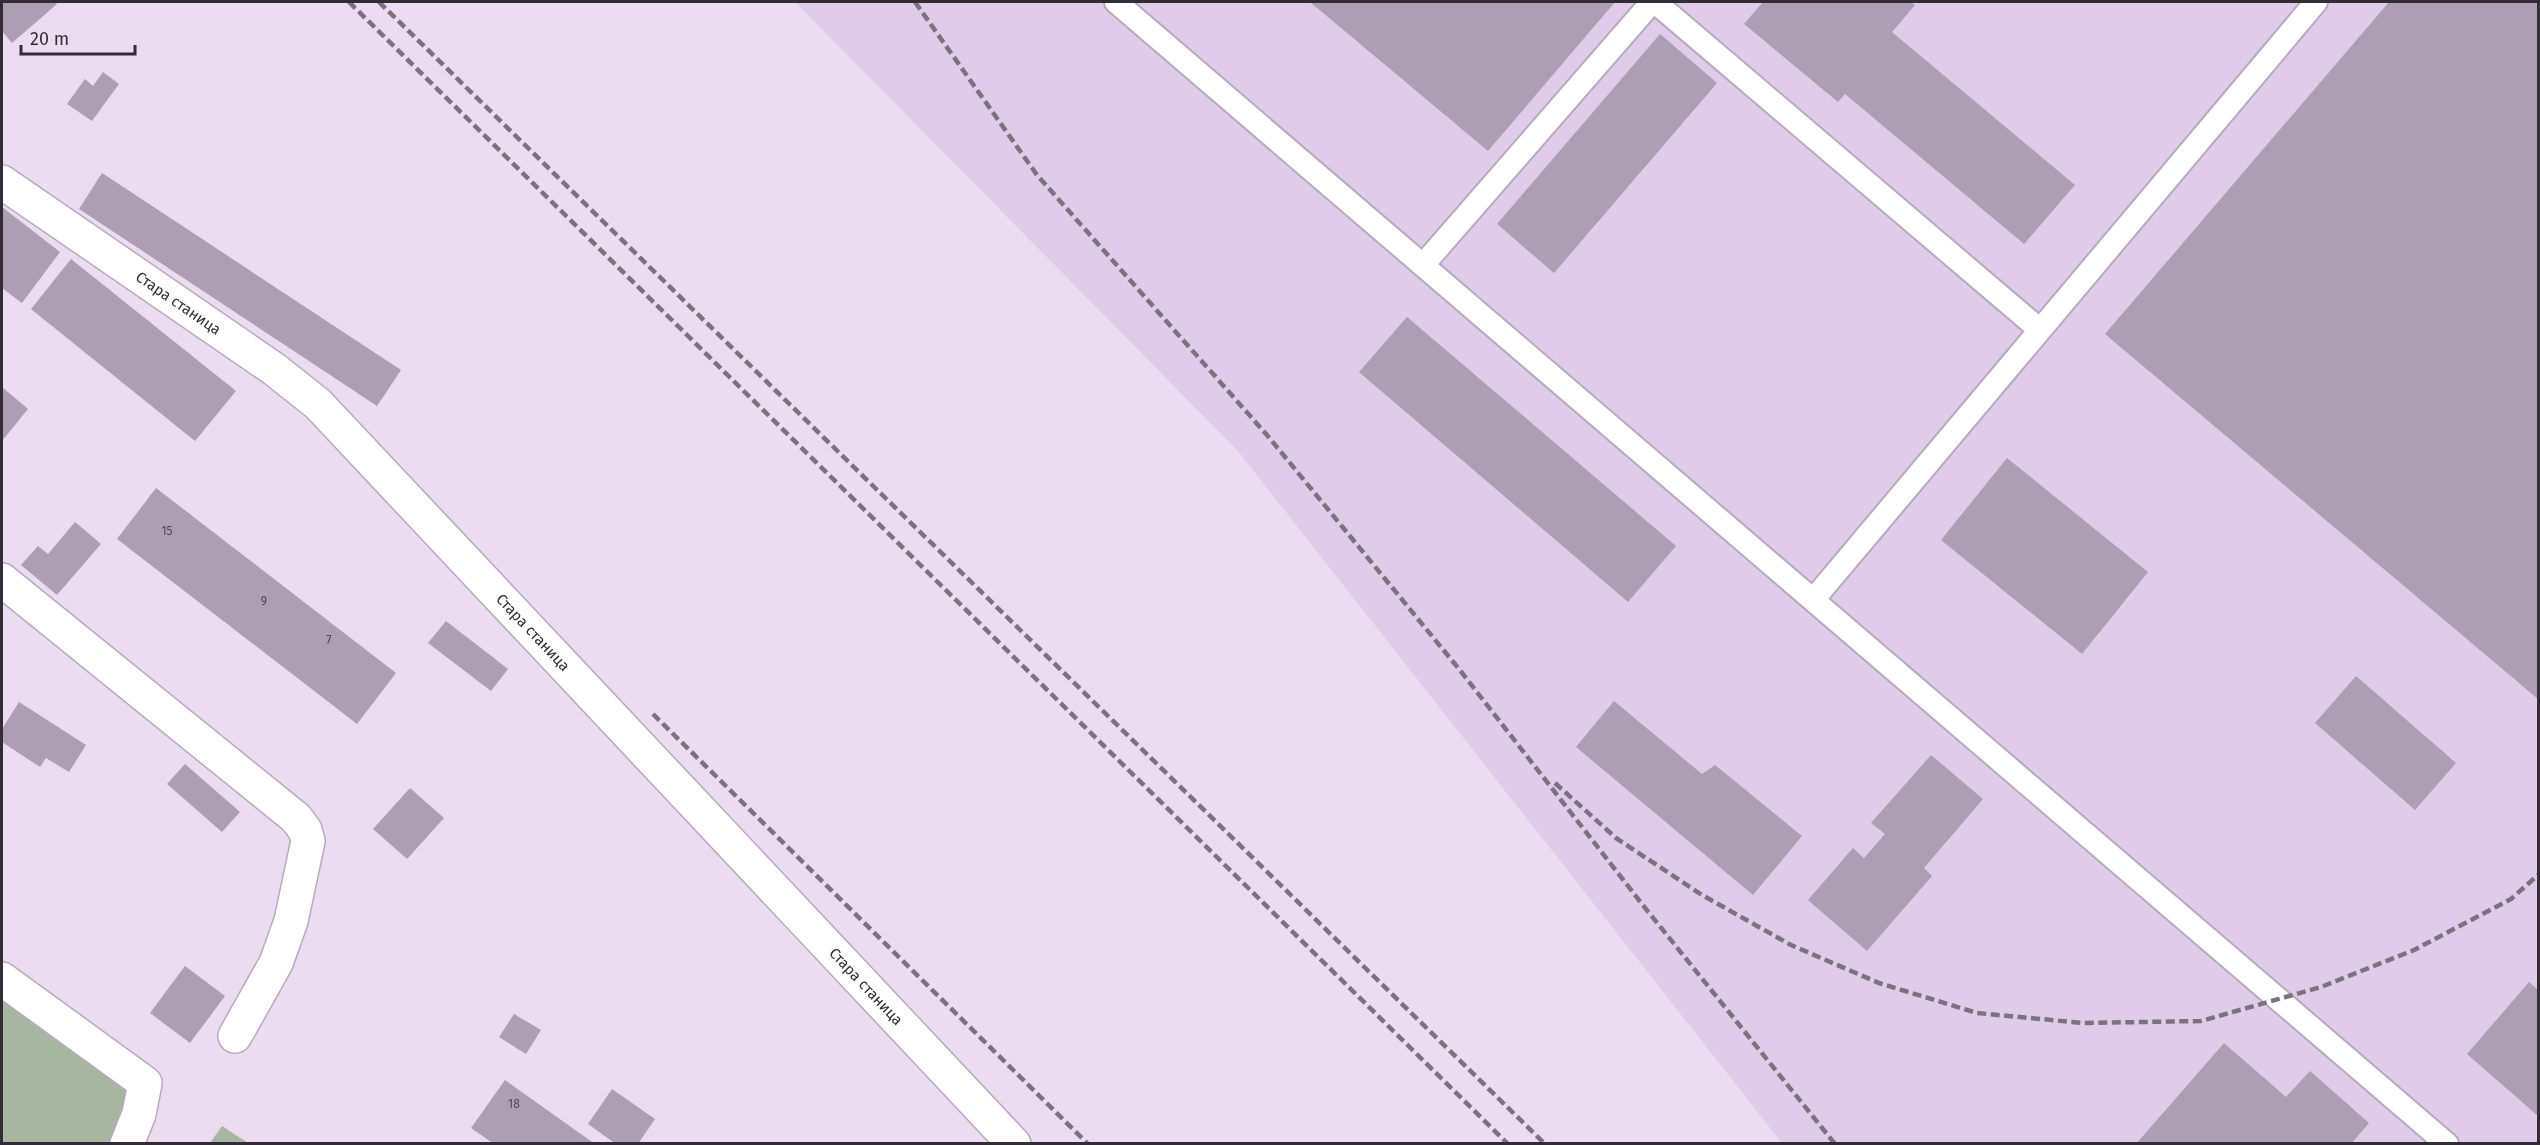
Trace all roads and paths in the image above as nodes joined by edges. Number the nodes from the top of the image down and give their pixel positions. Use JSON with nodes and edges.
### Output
{"nodes":[{"id":1,"x":1116,"y":2,"type":"edge"},
{"id":2,"x":1653,"y":2,"type":"edge"},
{"id":3,"x":2316,"y":2,"type":"edge"},
{"id":4,"x":2,"y":182,"type":"edge"},
{"id":5,"x":1423,"y":265,"type":"junction"},
{"id":6,"x":2040,"y":330,"type":"junction"},
{"id":7,"x":2,"y":580,"type":"edge"},
{"id":8,"x":1813,"y":600,"type":"junction"},
{"id":9,"x":2,"y":979,"type":"edge"},
{"id":10,"x":235,"y":1036,"type":"dead end"},
{"id":11,"x":127,"y":1143,"type":"edge"},
{"id":12,"x":1014,"y":1143,"type":"edge"},
{"id":13,"x":2447,"y":1143,"type":"edge"}],
"edges":[{"from":1,"to":5,"type":"lane"},
{"from":2,"to":5,"type":"lane"},
{"from":2,"to":6,"type":"lane"},
{"from":3,"to":6,"type":"lane"},
{"from":4,"to":12,"type":"street","name":"Стара станица"},
{"from":5,"to":8,"type":"lane"},
{"from":6,"to":8,"type":"lane"},
{"from":7,"to":10,"type":"street"},
{"from":8,"to":13,"type":"lane"},
{"from":9,"to":11,"type":"street"}]}
